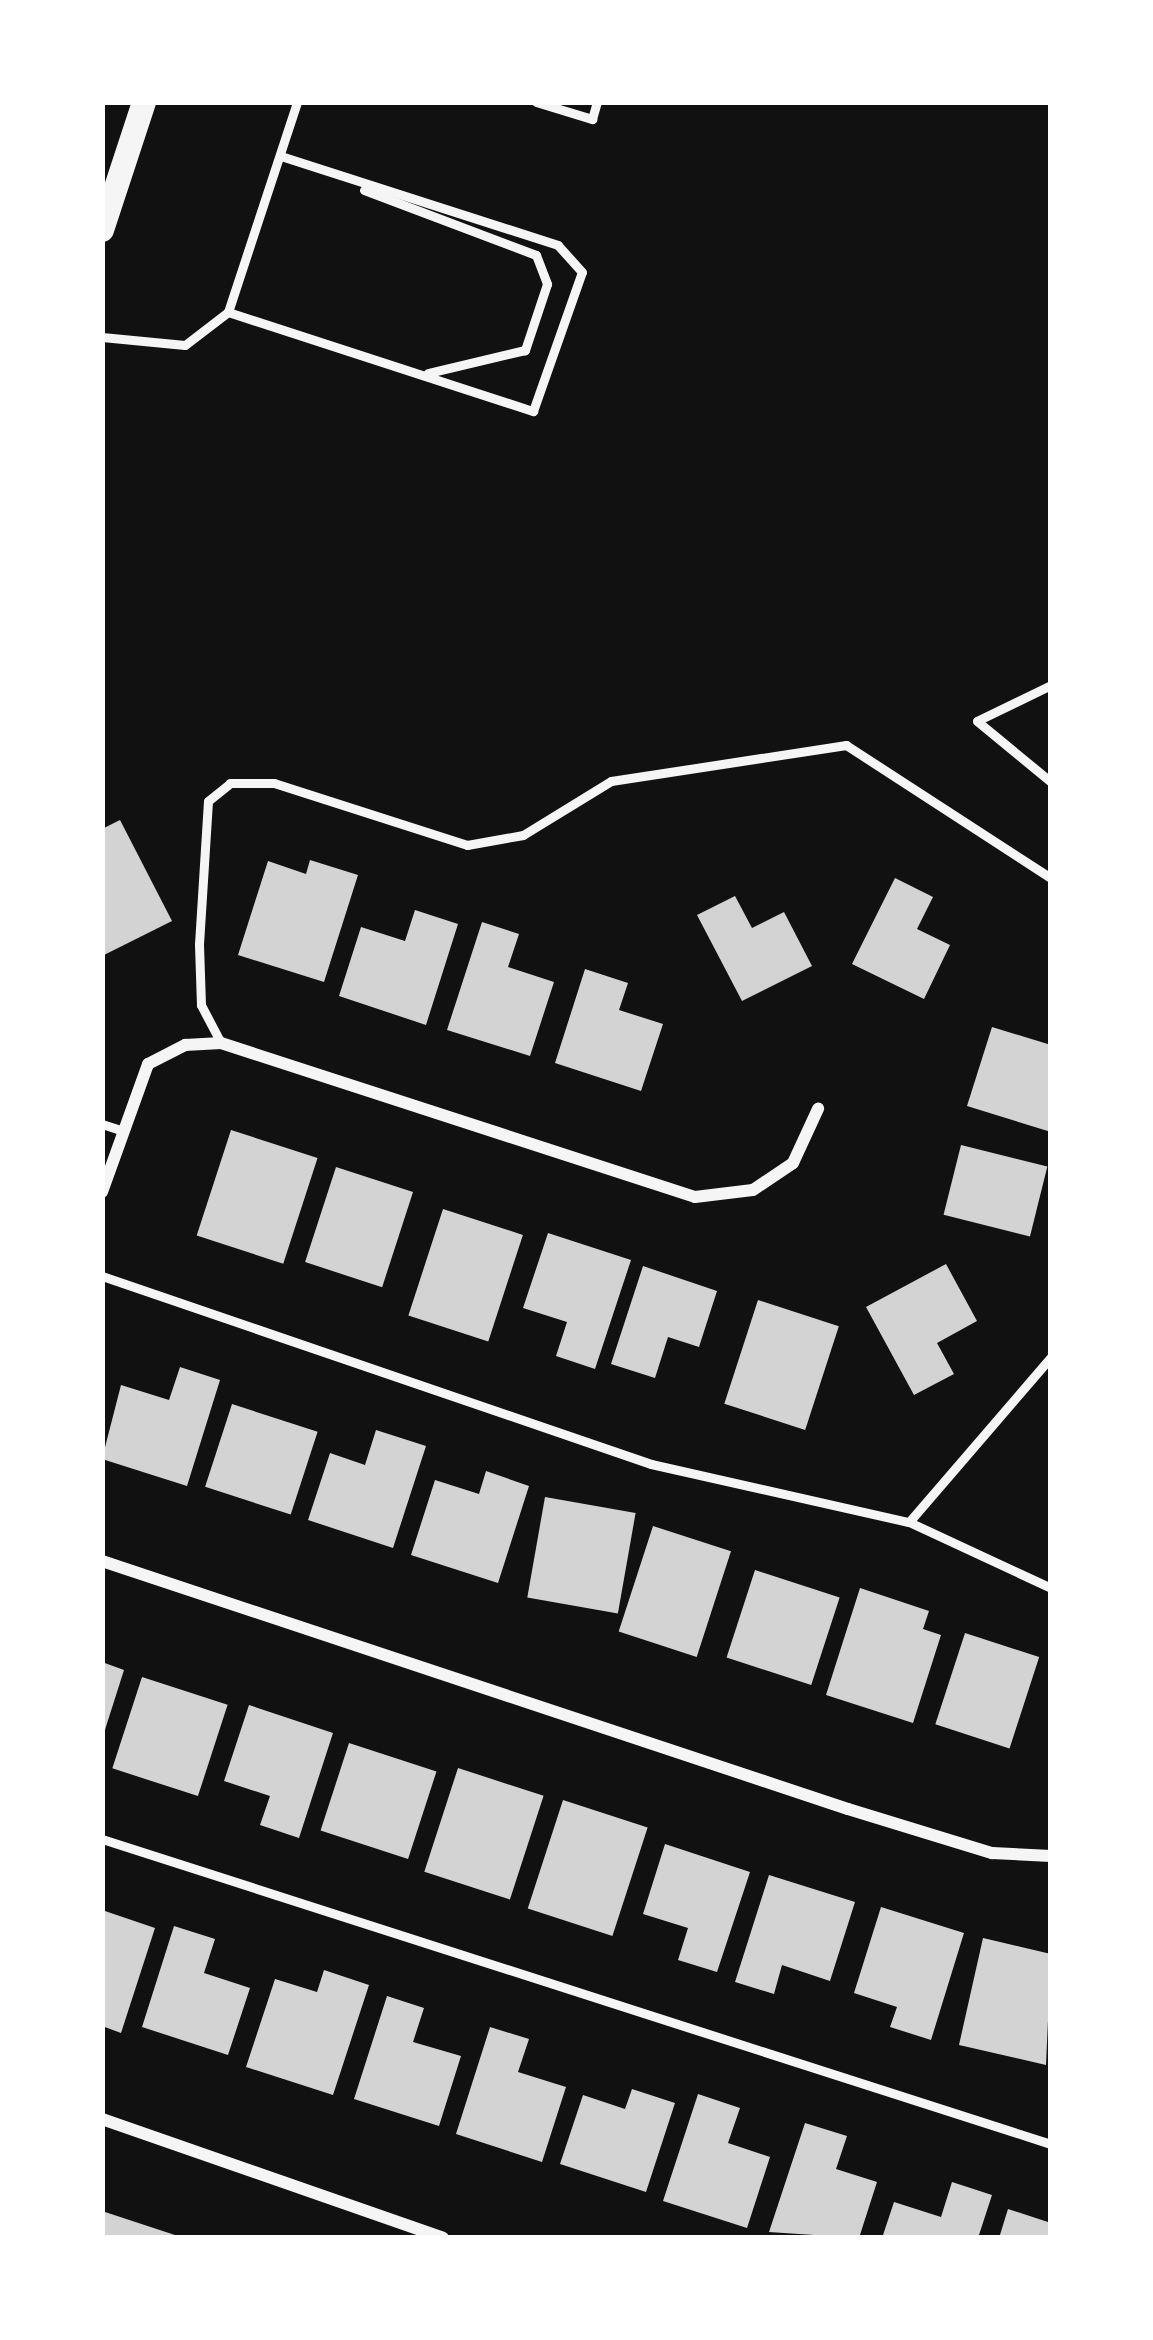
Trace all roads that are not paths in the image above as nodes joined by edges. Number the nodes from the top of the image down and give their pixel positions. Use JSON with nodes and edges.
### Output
{"nodes":[{"id":1,"x":144,"y":102,"type":"edge"},
{"id":2,"x":297,"y":102,"type":"edge"},
{"id":3,"x":536,"y":102,"type":"edge"},
{"id":4,"x":597,"y":102,"type":"edge"},
{"id":5,"x":280,"y":156,"type":"junction"},
{"id":6,"x":354,"y":183,"type":"junction"},
{"id":7,"x":102,"y":230,"type":"edge"},
{"id":8,"x":228,"y":312,"type":"junction"},
{"id":9,"x":102,"y":337,"type":"edge"},
{"id":10,"x":428,"y":373,"type":"junction"},
{"id":11,"x":1051,"y":685,"type":"edge"},
{"id":12,"x":1051,"y":782,"type":"edge"},
{"id":13,"x":1051,"y":878,"type":"edge"},
{"id":14,"x":221,"y":1043,"type":"junction"},
{"id":15,"x":818,"y":1109,"type":"dead end"},
{"id":16,"x":102,"y":1124,"type":"edge"},
{"id":17,"x":124,"y":1131,"type":"junction"},
{"id":18,"x":102,"y":1192,"type":"edge"},
{"id":19,"x":102,"y":1276,"type":"edge"},
{"id":20,"x":1051,"y":1357,"type":"edge"},
{"id":21,"x":910,"y":1522,"type":"junction"},
{"id":22,"x":102,"y":1561,"type":"edge"},
{"id":23,"x":1051,"y":1588,"type":"edge"},
{"id":24,"x":102,"y":1839,"type":"edge"},
{"id":25,"x":1051,"y":1856,"type":"edge"},
{"id":26,"x":102,"y":2120,"type":"edge"},
{"id":27,"x":1051,"y":2144,"type":"edge"},
{"id":28,"x":443,"y":2238,"type":"edge"}],
"edges":[{"from":1,"to":7,"type":"main road"},
{"from":2,"to":5,"type":"lane"},
{"from":3,"to":4,"type":"lane"},
{"from":5,"to":6,"type":"lane"},
{"from":5,"to":8,"type":"lane"},
{"from":6,"to":10,"type":"lane"},
{"from":6,"to":10,"type":"lane"},
{"from":8,"to":9,"type":"lane"},
{"from":8,"to":10,"type":"lane"},
{"from":11,"to":12,"type":"lane"},
{"from":13,"to":14,"type":"lane"},
{"from":14,"to":15,"type":"street"},
{"from":14,"to":17,"type":"street"},
{"from":16,"to":17,"type":"lane"},
{"from":17,"to":18,"type":"street"},
{"from":19,"to":21,"type":"lane"},
{"from":20,"to":21,"type":"lane"},
{"from":21,"to":23,"type":"lane"},
{"from":22,"to":25,"type":"street"},
{"from":24,"to":27,"type":"lane"},
{"from":26,"to":28,"type":"street"}]}
